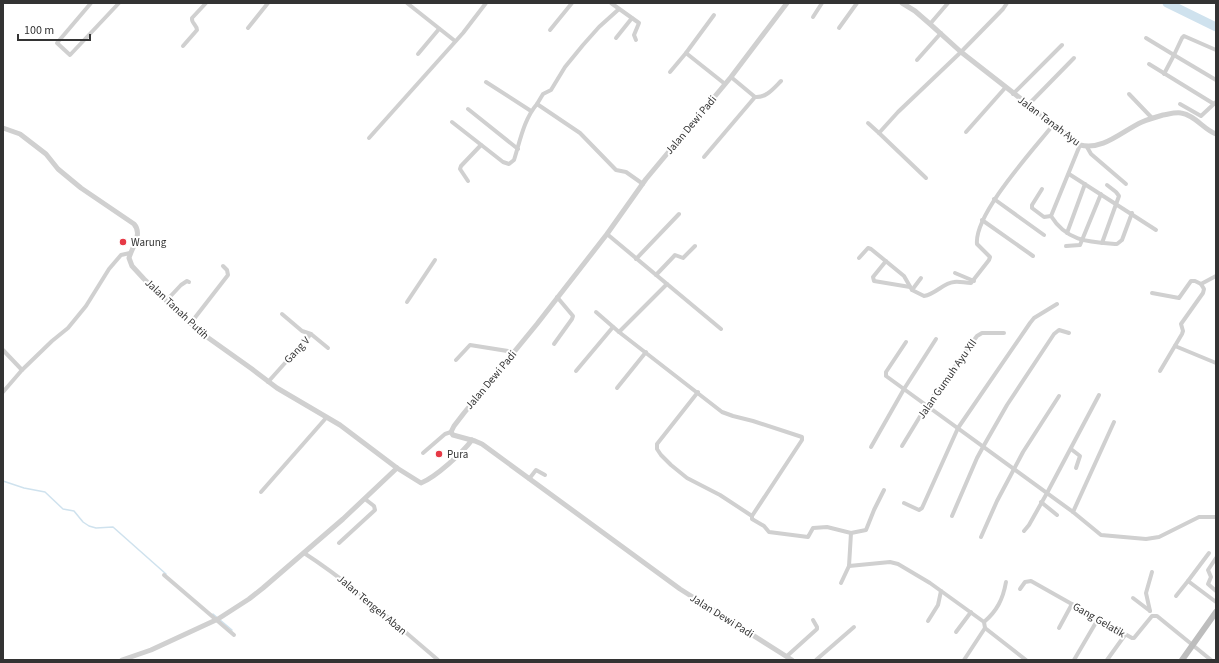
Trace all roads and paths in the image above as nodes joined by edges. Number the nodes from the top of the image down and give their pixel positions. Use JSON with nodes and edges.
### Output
{"nodes":[{"id":1,"x":91,"y":3,"type":"edge"},
{"id":2,"x":117,"y":3,"type":"edge"},
{"id":3,"x":206,"y":3,"type":"edge"},
{"id":4,"x":268,"y":3,"type":"edge"},
{"id":5,"x":407,"y":3,"type":"edge"},
{"id":6,"x":486,"y":3,"type":"edge"},
{"id":7,"x":572,"y":3,"type":"edge"},
{"id":8,"x":611,"y":3,"type":"edge"},
{"id":9,"x":787,"y":3,"type":"edge"},
{"id":10,"x":822,"y":3,"type":"edge"},
{"id":11,"x":857,"y":3,"type":"edge"},
{"id":12,"x":902,"y":3,"type":"edge"},
{"id":13,"x":948,"y":3,"type":"edge"},
{"id":14,"x":1006,"y":3,"type":"edge"},
{"id":15,"x":619,"y":9,"type":"junction"},
{"id":16,"x":714,"y":15,"type":"dead end"},
{"id":17,"x":813,"y":17,"type":"dead end"},
{"id":18,"x":632,"y":18,"type":"junction"},
{"id":19,"x":930,"y":24,"type":"junction"},
{"id":20,"x":248,"y":28,"type":"dead end"},
{"id":21,"x":839,"y":28,"type":"dead end"},
{"id":22,"x":439,"y":29,"type":"junction"},
{"id":23,"x":550,"y":30,"type":"dead end"},
{"id":24,"x":940,"y":33,"type":"junction"},
{"id":25,"x":616,"y":38,"type":"dead end"},
{"id":26,"x":1146,"y":38,"type":"dead end"},
{"id":27,"x":636,"y":40,"type":"dead end"},
{"id":28,"x":454,"y":41,"type":"junction"},
{"id":29,"x":1062,"y":45,"type":"dead end"},
{"id":30,"x":183,"y":46,"type":"dead end"},
{"id":31,"x":1216,"y":50,"type":"edge"},
{"id":32,"x":960,"y":52,"type":"junction"},
{"id":33,"x":686,"y":53,"type":"junction"},
{"id":34,"x":418,"y":54,"type":"dead end"},
{"id":35,"x":1174,"y":55,"type":"junction"},
{"id":36,"x":1074,"y":58,"type":"dead end"},
{"id":37,"x":917,"y":60,"type":"dead end"},
{"id":38,"x":1149,"y":64,"type":"dead end"},
{"id":39,"x":670,"y":72,"type":"dead end"},
{"id":40,"x":1164,"y":74,"type":"junction"},
{"id":41,"x":731,"y":77,"type":"junction"},
{"id":42,"x":1216,"y":80,"type":"edge"},
{"id":43,"x":781,"y":81,"type":"dead end"},
{"id":44,"x":486,"y":82,"type":"dead end"},
{"id":45,"x":725,"y":84,"type":"junction"},
{"id":46,"x":1005,"y":88,"type":"junction"},
{"id":47,"x":1013,"y":94,"type":"junction"},
{"id":48,"x":1129,"y":94,"type":"dead end"},
{"id":49,"x":755,"y":97,"type":"junction"},
{"id":50,"x":1215,"y":103,"type":"edge"},
{"id":51,"x":537,"y":104,"type":"junction"},
{"id":52,"x":1180,"y":104,"type":"dead end"},
{"id":53,"x":1028,"y":105,"type":"junction"},
{"id":54,"x":468,"y":109,"type":"dead end"},
{"id":55,"x":531,"y":111,"type":"junction"},
{"id":56,"x":1152,"y":118,"type":"junction"},
{"id":57,"x":452,"y":122,"type":"dead end"},
{"id":58,"x":868,"y":123,"type":"dead end"},
{"id":59,"x":1053,"y":125,"type":"junction"},
{"id":60,"x":3,"y":128,"type":"edge"},
{"id":61,"x":966,"y":132,"type":"dead end"},
{"id":62,"x":879,"y":133,"type":"junction"},
{"id":63,"x":1216,"y":134,"type":"edge"},
{"id":64,"x":369,"y":138,"type":"dead end"},
{"id":65,"x":481,"y":145,"type":"junction"},
{"id":66,"x":1080,"y":145,"type":"junction"},
{"id":67,"x":1087,"y":147,"type":"junction"},
{"id":68,"x":518,"y":149,"type":"junction"},
{"id":69,"x":704,"y":157,"type":"dead end"},
{"id":70,"x":1069,"y":174,"type":"junction"},
{"id":71,"x":926,"y":178,"type":"dead end"},
{"id":72,"x":468,"y":181,"type":"dead end"},
{"id":73,"x":644,"y":182,"type":"junction"},
{"id":74,"x":1085,"y":184,"type":"junction"},
{"id":75,"x":1126,"y":184,"type":"dead end"},
{"id":76,"x":1107,"y":185,"type":"dead end"},
{"id":77,"x":1042,"y":189,"type":"dead end"},
{"id":78,"x":1101,"y":194,"type":"junction"},
{"id":79,"x":994,"y":200,"type":"junction"},
{"id":80,"x":1117,"y":204,"type":"junction"},
{"id":81,"x":679,"y":214,"type":"dead end"},
{"id":82,"x":1132,"y":214,"type":"junction"},
{"id":83,"x":1051,"y":216,"type":"junction"},
{"id":84,"x":982,"y":220,"type":"junction"},
{"id":85,"x":1156,"y":230,"type":"dead end"},
{"id":86,"x":1067,"y":233,"type":"junction"},
{"id":87,"x":607,"y":234,"type":"junction"},
{"id":88,"x":1044,"y":235,"type":"dead end"},
{"id":89,"x":1083,"y":240,"type":"junction"},
{"id":90,"x":1102,"y":243,"type":"junction"},
{"id":91,"x":695,"y":246,"type":"dead end"},
{"id":92,"x":1066,"y":246,"type":"dead end"},
{"id":93,"x":130,"y":252,"type":"junction"},
{"id":94,"x":1033,"y":256,"type":"dead end"},
{"id":95,"x":859,"y":258,"type":"dead end"},
{"id":96,"x":636,"y":259,"type":"junction"},
{"id":97,"x":435,"y":260,"type":"dead end"},
{"id":98,"x":886,"y":261,"type":"junction"},
{"id":99,"x":223,"y":266,"type":"dead end"},
{"id":100,"x":955,"y":273,"type":"dead end"},
{"id":101,"x":656,"y":275,"type":"junction"},
{"id":102,"x":1216,"y":276,"type":"edge"},
{"id":103,"x":921,"y":278,"type":"dead end"},
{"id":104,"x":974,"y":281,"type":"junction"},
{"id":105,"x":189,"y":282,"type":"dead end"},
{"id":106,"x":667,"y":284,"type":"junction"},
{"id":107,"x":1201,"y":284,"type":"junction"},
{"id":108,"x":911,"y":288,"type":"junction"},
{"id":109,"x":1152,"y":292,"type":"dead end"},
{"id":110,"x":557,"y":297,"type":"junction"},
{"id":111,"x":166,"y":301,"type":"junction"},
{"id":112,"x":408,"y":302,"type":"dead end"},
{"id":113,"x":1057,"y":304,"type":"dead end"},
{"id":114,"x":596,"y":312,"type":"dead end"},
{"id":115,"x":282,"y":314,"type":"dead end"},
{"id":116,"x":190,"y":324,"type":"junction"},
{"id":117,"x":613,"y":327,"type":"junction"},
{"id":118,"x":722,"y":329,"type":"dead end"},
{"id":119,"x":620,"y":332,"type":"junction"},
{"id":120,"x":1004,"y":333,"type":"dead end"},
{"id":121,"x":1069,"y":333,"type":"dead end"},
{"id":122,"x":310,"y":334,"type":"junction"},
{"id":123,"x":936,"y":340,"type":"dead end"},
{"id":124,"x":906,"y":342,"type":"dead end"},
{"id":125,"x":554,"y":344,"type":"dead end"},
{"id":126,"x":1175,"y":346,"type":"junction"},
{"id":127,"x":328,"y":348,"type":"dead end"},
{"id":128,"x":3,"y":350,"type":"edge"},
{"id":129,"x":646,"y":352,"type":"junction"},
{"id":130,"x":513,"y":353,"type":"junction"},
{"id":131,"x":456,"y":360,"type":"dead end"},
{"id":132,"x":1216,"y":363,"type":"edge"},
{"id":133,"x":22,"y":370,"type":"junction"},
{"id":134,"x":576,"y":371,"type":"dead end"},
{"id":135,"x":1160,"y":371,"type":"dead end"},
{"id":136,"x":268,"y":382,"type":"junction"},
{"id":137,"x":617,"y":388,"type":"dead end"},
{"id":138,"x":904,"y":389,"type":"junction"},
{"id":139,"x":3,"y":392,"type":"edge"},
{"id":140,"x":698,"y":392,"type":"junction"},
{"id":141,"x":1099,"y":395,"type":"dead end"},
{"id":142,"x":1059,"y":396,"type":"dead end"},
{"id":143,"x":927,"y":405,"type":"junction"},
{"id":144,"x":326,"y":418,"type":"junction"},
{"id":145,"x":1114,"y":422,"type":"dead end"},
{"id":146,"x":958,"y":428,"type":"junction"},
{"id":147,"x":451,"y":432,"type":"junction"},
{"id":148,"x":472,"y":440,"type":"junction"},
{"id":149,"x":902,"y":446,"type":"dead end"},
{"id":150,"x":871,"y":447,"type":"dead end"},
{"id":151,"x":983,"y":447,"type":"junction"},
{"id":152,"x":1071,"y":450,"type":"junction"},
{"id":153,"x":423,"y":453,"type":"dead end"},
{"id":154,"x":398,"y":468,"type":"junction"},
{"id":155,"x":1076,"y":468,"type":"dead end"},
{"id":156,"x":1014,"y":469,"type":"junction"},
{"id":157,"x":545,"y":475,"type":"dead end"},
{"id":158,"x":529,"y":478,"type":"junction"},
{"id":159,"x":884,"y":490,"type":"dead end"},
{"id":160,"x":261,"y":492,"type":"dead end"},
{"id":161,"x":1047,"y":493,"type":"junction"},
{"id":162,"x":365,"y":499,"type":"junction"},
{"id":163,"x":1041,"y":502,"type":"junction"},
{"id":164,"x":904,"y":503,"type":"dead end"},
{"id":165,"x":1073,"y":512,"type":"junction"},
{"id":166,"x":1057,"y":515,"type":"dead end"},
{"id":167,"x":752,"y":516,"type":"junction"},
{"id":168,"x":952,"y":516,"type":"dead end"},
{"id":169,"x":1216,"y":516,"type":"edge"},
{"id":170,"x":1024,"y":531,"type":"dead end"},
{"id":171,"x":851,"y":533,"type":"junction"},
{"id":172,"x":981,"y":537,"type":"dead end"},
{"id":173,"x":340,"y":543,"type":"dead end"},
{"id":174,"x":304,"y":553,"type":"junction"},
{"id":175,"x":1210,"y":553,"type":"dead end"},
{"id":176,"x":1216,"y":558,"type":"edge"},
{"id":177,"x":849,"y":564,"type":"junction"},
{"id":178,"x":1152,"y":572,"type":"dead end"},
{"id":179,"x":164,"y":575,"type":"dead end"},
{"id":180,"x":1188,"y":581,"type":"junction"},
{"id":181,"x":1006,"y":582,"type":"dead end"},
{"id":182,"x":841,"y":583,"type":"dead end"},
{"id":183,"x":1020,"y":589,"type":"dead end"},
{"id":184,"x":941,"y":591,"type":"junction"},
{"id":185,"x":1216,"y":591,"type":"edge"},
{"id":186,"x":1176,"y":596,"type":"dead end"},
{"id":187,"x":1133,"y":598,"type":"dead end"},
{"id":188,"x":1216,"y":602,"type":"edge"},
{"id":189,"x":1072,"y":604,"type":"junction"},
{"id":190,"x":1150,"y":611,"type":"junction"},
{"id":191,"x":971,"y":612,"type":"junction"},
{"id":192,"x":1216,"y":612,"type":"edge"},
{"id":193,"x":1154,"y":616,"type":"junction"},
{"id":194,"x":219,"y":619,"type":"junction"},
{"id":195,"x":1098,"y":619,"type":"junction"},
{"id":196,"x":813,"y":620,"type":"dead end"},
{"id":197,"x":928,"y":621,"type":"dead end"},
{"id":198,"x":984,"y":622,"type":"junction"},
{"id":199,"x":854,"y":627,"type":"dead end"},
{"id":200,"x":985,"y":628,"type":"junction"},
{"id":201,"x":1059,"y":628,"type":"dead end"},
{"id":202,"x":956,"y":632,"type":"dead end"},
{"id":203,"x":234,"y":635,"type":"dead end"},
{"id":204,"x":1125,"y":635,"type":"junction"},
{"id":205,"x":1193,"y":645,"type":"junction"},
{"id":206,"x":787,"y":656,"type":"junction"},
{"id":207,"x":122,"y":660,"type":"edge"},
{"id":208,"x":438,"y":660,"type":"edge"},
{"id":209,"x":792,"y":660,"type":"edge"},
{"id":210,"x":816,"y":660,"type":"edge"},
{"id":211,"x":964,"y":660,"type":"edge"},
{"id":212,"x":1025,"y":660,"type":"edge"},
{"id":213,"x":1074,"y":660,"type":"edge"},
{"id":214,"x":1107,"y":660,"type":"edge"},
{"id":215,"x":1182,"y":660,"type":"edge"},
{"id":216,"x":1211,"y":660,"type":"edge"}],
"edges":[{"from":1,"to":2,"type":"street"},
{"from":3,"to":30,"type":"street"},
{"from":4,"to":20,"type":"street"},
{"from":5,"to":22,"type":"street"},
{"from":6,"to":28,"type":"street"},
{"from":7,"to":23,"type":"street"},
{"from":8,"to":15,"type":"street"},
{"from":9,"to":41,"type":"street","name":"Jalan Dewi Padi"},
{"from":10,"to":17,"type":"street"},
{"from":11,"to":21,"type":"street"},
{"from":12,"to":19,"type":"street","name":"Jalan Tanah Ayu"},
{"from":13,"to":19,"type":"street"},
{"from":14,"to":32,"type":"street"},
{"from":15,"to":18,"type":"street"},
{"from":15,"to":51,"type":"street"},
{"from":16,"to":33,"type":"street"},
{"from":18,"to":25,"type":"street"},
{"from":18,"to":27,"type":"street"},
{"from":19,"to":24,"type":"street","name":"Jalan Tanah Ayu"},
{"from":22,"to":28,"type":"street"},
{"from":22,"to":34,"type":"street"},
{"from":24,"to":32,"type":"street","name":"Jalan Tanah Ayu"},
{"from":24,"to":37,"type":"street"},
{"from":26,"to":35,"type":"street"},
{"from":28,"to":64,"type":"street"},
{"from":29,"to":47,"type":"street"},
{"from":31,"to":35,"type":"street"},
{"from":32,"to":46,"type":"street","name":"Jalan Tanah Ayu"},
{"from":32,"to":62,"type":"street"},
{"from":33,"to":39,"type":"street"},
{"from":33,"to":45,"type":"street"},
{"from":35,"to":40,"type":"street"},
{"from":35,"to":42,"type":"street"},
{"from":36,"to":53,"type":"street"},
{"from":38,"to":40,"type":"street"},
{"from":40,"to":50,"type":"street"},
{"from":41,"to":45,"type":"street","name":"Jalan Dewi Padi"},
{"from":41,"to":49,"type":"street"},
{"from":43,"to":49,"type":"street"},
{"from":44,"to":55,"type":"street"},
{"from":45,"to":73,"type":"street","name":"Jalan Dewi Padi"},
{"from":46,"to":47,"type":"street","name":"Jalan Tanah Ayu"},
{"from":46,"to":61,"type":"street"},
{"from":47,"to":53,"type":"street","name":"Jalan Tanah Ayu"},
{"from":48,"to":56,"type":"street"},
{"from":49,"to":69,"type":"street"},
{"from":50,"to":52,"type":"street"},
{"from":51,"to":55,"type":"street"},
{"from":51,"to":73,"type":"street"},
{"from":53,"to":59,"type":"street","name":"Jalan Tanah Ayu"},
{"from":54,"to":68,"type":"street"},
{"from":55,"to":68,"type":"street"},
{"from":56,"to":63,"type":"street","name":"Jalan Tanah Ayu"},
{"from":56,"to":67,"type":"street","name":"Jalan Tanah Ayu"},
{"from":57,"to":65,"type":"street"},
{"from":58,"to":62,"type":"street"},
{"from":59,"to":66,"type":"street","name":"Jalan Tanah Ayu"},
{"from":59,"to":79,"type":"street"},
{"from":60,"to":93,"type":"street"},
{"from":62,"to":71,"type":"street"},
{"from":65,"to":68,"type":"street"},
{"from":65,"to":72,"type":"street"},
{"from":66,"to":67,"type":"street","name":"Jalan Tanah Ayu"},
{"from":66,"to":70,"type":"street"},
{"from":67,"to":75,"type":"street"},
{"from":70,"to":74,"type":"street"},
{"from":70,"to":83,"type":"street"},
{"from":73,"to":87,"type":"street","name":"Jalan Dewi Padi"},
{"from":74,"to":78,"type":"street"},
{"from":74,"to":86,"type":"street"},
{"from":76,"to":80,"type":"street"},
{"from":77,"to":83,"type":"street"},
{"from":78,"to":80,"type":"street"},
{"from":78,"to":89,"type":"street"},
{"from":79,"to":84,"type":"street"},
{"from":79,"to":88,"type":"street"},
{"from":80,"to":82,"type":"street"},
{"from":80,"to":90,"type":"street"},
{"from":81,"to":96,"type":"street"},
{"from":82,"to":85,"type":"street"},
{"from":82,"to":90,"type":"street"},
{"from":83,"to":86,"type":"street"},
{"from":84,"to":94,"type":"street"},
{"from":84,"to":104,"type":"street"},
{"from":86,"to":89,"type":"street"},
{"from":87,"to":96,"type":"street"},
{"from":87,"to":110,"type":"street","name":"Jalan Dewi Padi"},
{"from":89,"to":90,"type":"street"},
{"from":89,"to":92,"type":"street"},
{"from":91,"to":101,"type":"street"},
{"from":93,"to":111,"type":"street","name":"Jalan Tanah Putih"},
{"from":93,"to":133,"type":"street"},
{"from":95,"to":98,"type":"street"},
{"from":96,"to":101,"type":"street"},
{"from":97,"to":112,"type":"street"},
{"from":98,"to":108,"type":"street"},
{"from":98,"to":108,"type":"street"},
{"from":99,"to":116,"type":"street"},
{"from":100,"to":104,"type":"street"},
{"from":101,"to":106,"type":"street"},
{"from":102,"to":107,"type":"street"},
{"from":103,"to":108,"type":"street"},
{"from":104,"to":108,"type":"street"},
{"from":105,"to":111,"type":"street"},
{"from":106,"to":118,"type":"street"},
{"from":106,"to":119,"type":"street"},
{"from":107,"to":109,"type":"street"},
{"from":107,"to":126,"type":"street"},
{"from":110,"to":125,"type":"street"},
{"from":110,"to":130,"type":"street","name":"Jalan Dewi Padi"},
{"from":111,"to":116,"type":"street","name":"Jalan Tanah Putih"},
{"from":113,"to":146,"type":"street"},
{"from":114,"to":117,"type":"street"},
{"from":115,"to":122,"type":"street"},
{"from":116,"to":136,"type":"street","name":"Jalan Tanah Putih"},
{"from":117,"to":119,"type":"street"},
{"from":117,"to":134,"type":"street"},
{"from":119,"to":129,"type":"street"},
{"from":120,"to":143,"type":"street","name":"Jalan Gumuh Ayu XII"},
{"from":121,"to":151,"type":"street"},
{"from":122,"to":127,"type":"street","name":"Gang V"},
{"from":122,"to":136,"type":"street","name":"Gang V"},
{"from":123,"to":138,"type":"street"},
{"from":124,"to":138,"type":"street"},
{"from":126,"to":132,"type":"street"},
{"from":126,"to":135,"type":"street"},
{"from":128,"to":133,"type":"street"},
{"from":129,"to":137,"type":"street"},
{"from":129,"to":140,"type":"street"},
{"from":130,"to":131,"type":"street"},
{"from":130,"to":147,"type":"street","name":"Jalan Dewi Padi"},
{"from":133,"to":139,"type":"street"},
{"from":136,"to":144,"type":"street","name":"Jalan Tanah Putih"},
{"from":138,"to":143,"type":"street"},
{"from":138,"to":150,"type":"street"},
{"from":140,"to":167,"type":"street"},
{"from":140,"to":167,"type":"street"},
{"from":141,"to":152,"type":"street"},
{"from":142,"to":156,"type":"street"},
{"from":143,"to":146,"type":"street"},
{"from":143,"to":149,"type":"street","name":"Jalan Gumuh Ayu XII"},
{"from":144,"to":154,"type":"street","name":"Jalan Tanah Putih"},
{"from":144,"to":160,"type":"street"},
{"from":145,"to":165,"type":"street"},
{"from":146,"to":151,"type":"street"},
{"from":146,"to":164,"type":"street"},
{"from":147,"to":148,"type":"street","name":"Jalan Dewi Padi"},
{"from":147,"to":153,"type":"street"},
{"from":148,"to":154,"type":"street","name":"Jalan Tanah Putih"},
{"from":148,"to":158,"type":"street","name":"Jalan Dewi Padi"},
{"from":151,"to":156,"type":"street"},
{"from":151,"to":168,"type":"street"},
{"from":152,"to":155,"type":"street"},
{"from":152,"to":161,"type":"street"},
{"from":154,"to":162,"type":"street"},
{"from":156,"to":161,"type":"street"},
{"from":156,"to":172,"type":"street"},
{"from":157,"to":158,"type":"street"},
{"from":158,"to":206,"type":"street","name":"Jalan Dewi Padi"},
{"from":159,"to":171,"type":"street"},
{"from":161,"to":163,"type":"street"},
{"from":161,"to":165,"type":"street"},
{"from":162,"to":173,"type":"street"},
{"from":162,"to":174,"type":"street"},
{"from":163,"to":166,"type":"street"},
{"from":163,"to":170,"type":"street"},
{"from":165,"to":169,"type":"street"},
{"from":167,"to":171,"type":"street"},
{"from":171,"to":177,"type":"street"},
{"from":174,"to":194,"type":"street"},
{"from":174,"to":208,"type":"street","name":"Jalan Tengeh Aban"},
{"from":175,"to":180,"type":"street"},
{"from":176,"to":185,"type":"street"},
{"from":177,"to":182,"type":"street"},
{"from":177,"to":184,"type":"street"},
{"from":178,"to":190,"type":"street"},
{"from":179,"to":194,"type":"street"},
{"from":180,"to":186,"type":"street"},
{"from":180,"to":188,"type":"street"},
{"from":181,"to":198,"type":"street"},
{"from":183,"to":189,"type":"street","name":"Gang Gelatik"},
{"from":184,"to":191,"type":"street"},
{"from":184,"to":197,"type":"street"},
{"from":187,"to":190,"type":"street"},
{"from":189,"to":195,"type":"street","name":"Gang Gelatik"},
{"from":189,"to":201,"type":"street"},
{"from":190,"to":193,"type":"street"},
{"from":191,"to":198,"type":"street"},
{"from":191,"to":202,"type":"street"},
{"from":192,"to":205,"type":"main road"},
{"from":193,"to":204,"type":"street","name":"Gang Gelatik"},
{"from":193,"to":205,"type":"street"},
{"from":194,"to":203,"type":"street"},
{"from":194,"to":207,"type":"street"},
{"from":195,"to":204,"type":"street","name":"Gang Gelatik"},
{"from":195,"to":213,"type":"street"},
{"from":196,"to":206,"type":"street"},
{"from":198,"to":200,"type":"street"},
{"from":199,"to":210,"type":"street"},
{"from":200,"to":211,"type":"street"},
{"from":200,"to":212,"type":"street"},
{"from":204,"to":214,"type":"street"},
{"from":205,"to":215,"type":"main road"},
{"from":205,"to":216,"type":"street"},
{"from":206,"to":209,"type":"street","name":"Jalan Dewi Padi"}]}
